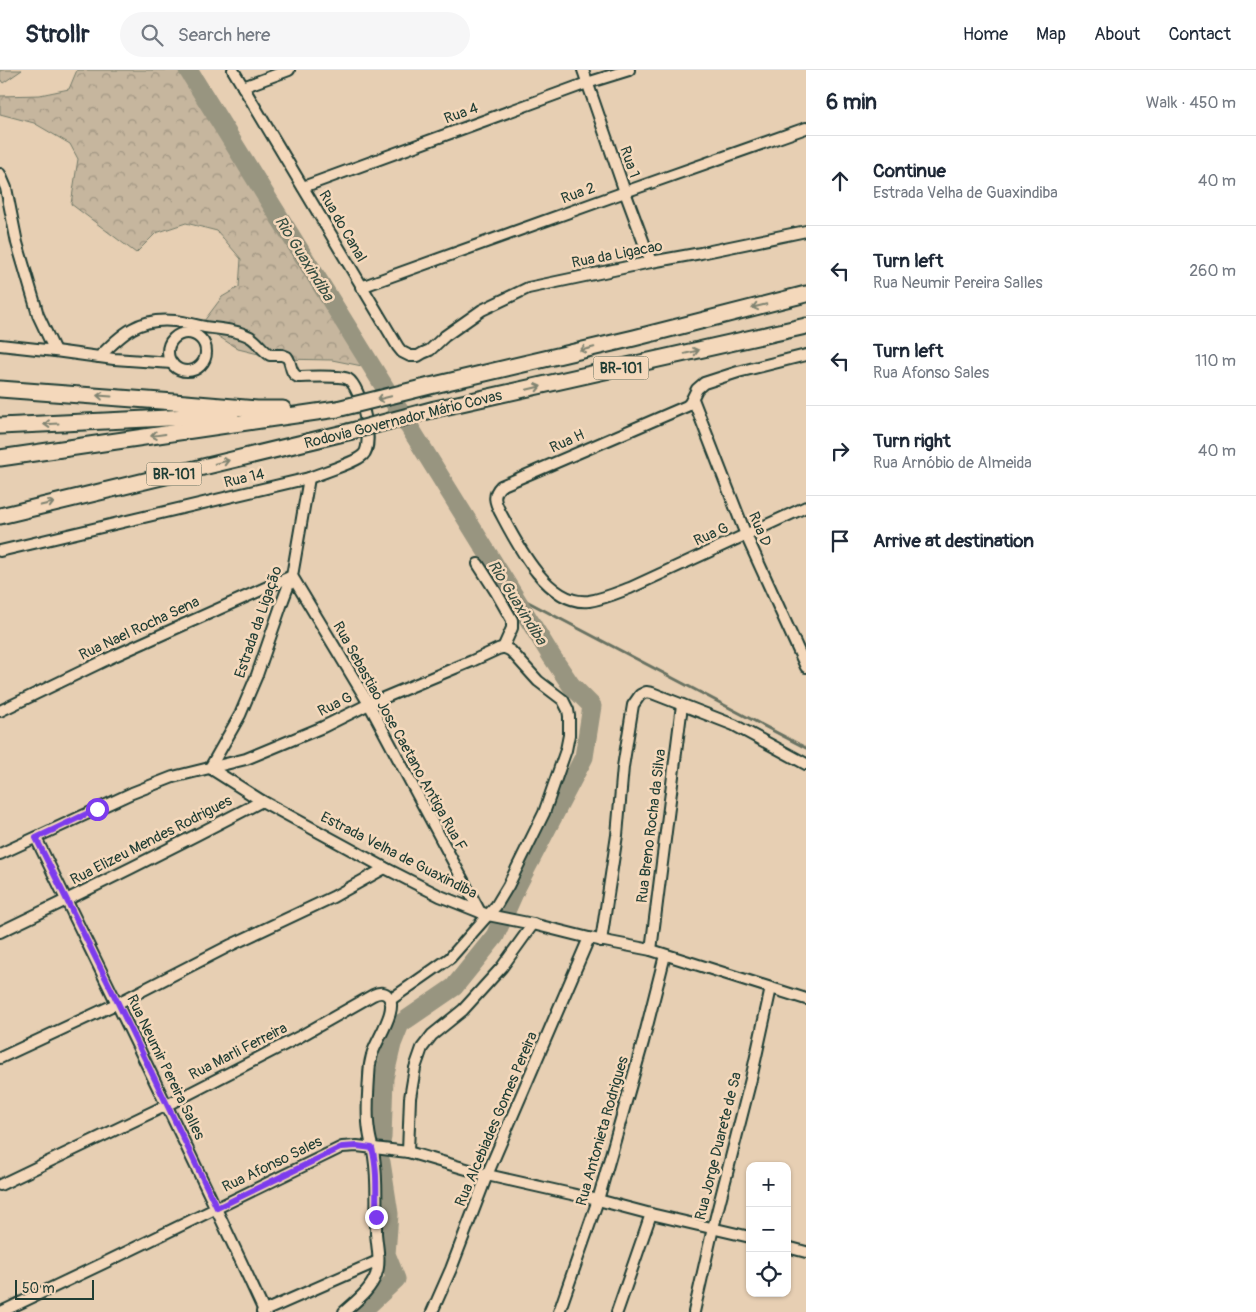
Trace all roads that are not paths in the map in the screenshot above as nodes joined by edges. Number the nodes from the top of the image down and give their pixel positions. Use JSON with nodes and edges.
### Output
{"nodes":[{"id":1,"x":233,"y":70,"type":"edge"},
{"id":2,"x":289,"y":70,"type":"edge"},
{"id":3,"x":583,"y":70,"type":"edge"},
{"id":4,"x":629,"y":70,"type":"edge"},
{"id":5,"x":587,"y":83,"type":"junction"},
{"id":6,"x":243,"y":87,"type":"junction"},
{"id":7,"x":806,"y":128,"type":"edge"},
{"id":8,"x":0,"y":174,"type":"edge"},
{"id":9,"x":303,"y":187,"type":"junction"},
{"id":10,"x":624,"y":192,"type":"junction"},
{"id":11,"x":806,"y":231,"type":"edge"},
{"id":12,"x":652,"y":262,"type":"junction"},
{"id":13,"x":361,"y":287,"type":"junction"},
{"id":14,"x":806,"y":294,"type":"edge"},
{"id":15,"x":806,"y":326,"type":"edge"},
{"id":16,"x":445,"y":336,"type":"joint"},
{"id":17,"x":0,"y":345,"type":"edge"},
{"id":18,"x":55,"y":350,"type":"junction"},
{"id":19,"x":806,"y":355,"type":"edge"},
{"id":20,"x":99,"y":357,"type":"junction"},
{"id":21,"x":172,"y":363,"type":"dead end"},
{"id":22,"x":0,"y":389,"type":"edge"},
{"id":23,"x":693,"y":399,"type":"junction"},
{"id":24,"x":337,"y":410,"type":"junction"},
{"id":25,"x":0,"y":426,"type":"edge"},
{"id":26,"x":0,"y":458,"type":"edge"},
{"id":27,"x":309,"y":478,"type":"junction"},
{"id":28,"x":806,"y":507,"type":"edge"},
{"id":29,"x":0,"y":516,"type":"edge"},
{"id":30,"x":746,"y":535,"type":"junction"},
{"id":31,"x":0,"y":551,"type":"edge"},
{"id":32,"x":478,"y":564,"type":"dead end"},
{"id":33,"x":292,"y":576,"type":"junction"},
{"id":34,"x":607,"y":597,"type":"joint"},
{"id":35,"x":503,"y":648,"type":"junction"},
{"id":36,"x":806,"y":667,"type":"edge"},
{"id":37,"x":369,"y":704,"type":"junction"},
{"id":38,"x":682,"y":705,"type":"junction"},
{"id":39,"x":0,"y":711,"type":"edge"},
{"id":40,"x":806,"y":764,"type":"edge"},
{"id":41,"x":210,"y":768,"type":"junction"},
{"id":42,"x":262,"y":800,"type":"junction"},
{"id":43,"x":36,"y":838,"type":"junction"},
{"id":44,"x":0,"y":854,"type":"edge"},
{"id":45,"x":385,"y":868,"type":"junction"},
{"id":46,"x":66,"y":901,"type":"junction"},
{"id":47,"x":488,"y":915,"type":"junction"},
{"id":48,"x":533,"y":924,"type":"junction"},
{"id":49,"x":0,"y":932,"type":"edge"},
{"id":50,"x":589,"y":938,"type":"junction"},
{"id":51,"x":601,"y":940,"type":"junction"},
{"id":52,"x":651,"y":950,"type":"junction"},
{"id":53,"x":665,"y":955,"type":"junction"},
{"id":54,"x":771,"y":988,"type":"junction"},
{"id":55,"x":806,"y":999,"type":"edge"},
{"id":56,"x":390,"y":1000,"type":"junction"},
{"id":57,"x":118,"y":1003,"type":"junction"},
{"id":58,"x":0,"y":1058,"type":"edge"},
{"id":59,"x":167,"y":1105,"type":"junction"},
{"id":60,"x":372,"y":1148,"type":"junction"},
{"id":61,"x":408,"y":1152,"type":"junction"},
{"id":62,"x":487,"y":1174,"type":"junction"},
{"id":63,"x":0,"y":1185,"type":"edge"},
{"id":64,"x":598,"y":1200,"type":"junction"},
{"id":65,"x":217,"y":1208,"type":"junction"},
{"id":66,"x":652,"y":1214,"type":"junction"},
{"id":67,"x":713,"y":1228,"type":"junction"},
{"id":68,"x":746,"y":1237,"type":"edge"},
{"id":69,"x":791,"y":1248,"type":"edge"},
{"id":70,"x":806,"y":1252,"type":"edge"},
{"id":71,"x":378,"y":1262,"type":"junction"},
{"id":72,"x":0,"y":1312,"type":"edge"},
{"id":73,"x":264,"y":1312,"type":"edge"},
{"id":74,"x":344,"y":1312,"type":"edge"},
{"id":75,"x":432,"y":1312,"type":"edge"},
{"id":76,"x":559,"y":1312,"type":"edge"},
{"id":77,"x":617,"y":1312,"type":"edge"},
{"id":78,"x":694,"y":1312,"type":"edge"}],
"edges":[{"from":1,"to":6,"type":"street","name":"Rua do Canal"},
{"from":2,"to":6,"type":"street"},
{"from":3,"to":5,"type":"street","name":"Rua 1"},
{"from":4,"to":5,"type":"street","name":"Rua 4"},
{"from":5,"to":9,"type":"street","name":"Rua 4"},
{"from":5,"to":10,"type":"street","name":"Rua 1"},
{"from":6,"to":9,"type":"street","name":"Rua do Canal"},
{"from":7,"to":10,"type":"street","name":"Rua 2"},
{"from":8,"to":18,"type":"street"},
{"from":9,"to":13,"type":"street","name":"Rua do Canal"},
{"from":10,"to":12,"type":"street","name":"Rua 1"},
{"from":10,"to":13,"type":"street","name":"Rua 2"},
{"from":11,"to":12,"type":"street","name":"Rua da Ligacao"},
{"from":12,"to":16,"type":"street","name":"Rua da Ligacao"},
{"from":13,"to":16,"type":"street","name":"Rua do Canal"},
{"from":14,"to":24,"type":"highway","name":"Rodovia Governador Mário Covas","number":"BR-101","one_way":true,"bridge":true},
{"from":29,"to":15,"type":"highway","name":"Rodovia Governador Mário Covas","number":"BR-101","one_way":true,"bridge":true},
{"from":17,"to":18,"type":"street"},
{"from":18,"to":20,"type":"street"},
{"from":19,"to":23,"type":"street","name":"Rua H"},
{"from":20,"to":21,"type":"street"},
{"from":20,"to":27,"type":"street","name":"Rua 14"},
{"from":24,"to":22,"type":"highway","number":"BR-101","one_way":true},
{"from":23,"to":30,"type":"street","name":"Rua D"},
{"from":23,"to":34,"type":"street","name":"Rua H"},
{"from":24,"to":25,"type":"highway","number":"BR-101","one_way":true},
{"from":24,"to":26,"type":"highway","name":"Rodovia Governador Mário Covas","number":"BR-101","one_way":true},
{"from":27,"to":31,"type":"street","name":"Rua 14"},
{"from":27,"to":33,"type":"street","name":"Estrada da Ligação"},
{"from":28,"to":30,"type":"street","name":"Rua G"},
{"from":30,"to":34,"type":"street","name":"Rua G"},
{"from":30,"to":36,"type":"street","name":"Rua D"},
{"from":32,"to":35,"type":"street"},
{"from":33,"to":37,"type":"street","name":"Rua Sebastiao Jose Caetano Antiga Rua F"},
{"from":33,"to":39,"type":"street","name":"Rua Nael Rocha Sena"},
{"from":33,"to":41,"type":"street","name":"Estrada da Ligação"},
{"from":35,"to":37,"type":"street","name":"Rua G"},
{"from":35,"to":47,"type":"street"},
{"from":37,"to":41,"type":"street","name":"Rua G"},
{"from":37,"to":47,"type":"street","name":"Rua Sebastiao Jose Caetano Antiga Rua F"},
{"from":38,"to":40,"type":"street"},
{"from":38,"to":51,"type":"street"},
{"from":38,"to":52,"type":"street","name":"Rua Breno Rocha da Silva"},
{"from":41,"to":42,"type":"street","name":"Estrada Velha de Guaxindiba"},
{"from":41,"to":43,"type":"street"},
{"from":42,"to":45,"type":"street","name":"Estrada Velha de Guaxindiba"},
{"from":42,"to":46,"type":"street","name":"Rua Elizeu Mendes Rodrigues"},
{"from":43,"to":44,"type":"street"},
{"from":43,"to":46,"type":"street","name":"Rua Neumir Pereira Salles"},
{"from":45,"to":47,"type":"street","name":"Estrada Velha de Guaxindiba"},
{"from":45,"to":57,"type":"street"},
{"from":46,"to":49,"type":"street","name":"Rua Elizeu Mendes Rodrigues"},
{"from":46,"to":57,"type":"street","name":"Rua Neumir Pereira Salles"},
{"from":47,"to":48,"type":"street","name":"Estrada Velha de Guaxindiba"},
{"from":47,"to":56,"type":"street"},
{"from":48,"to":50,"type":"street","name":"Estrada Velha de Guaxindiba"},
{"from":48,"to":61,"type":"street"},
{"from":50,"to":51,"type":"street","name":"Estrada Velha de Guaxindiba"},
{"from":50,"to":62,"type":"street","name":"Rua Alcebiades Gomes Pereira"},
{"from":51,"to":52,"type":"street","name":"Estrada Velha de Guaxindiba"},
{"from":52,"to":53,"type":"street","name":"Estrada Velha de Guaxindiba"},
{"from":53,"to":54,"type":"street","name":"Estrada Velha de Guaxindiba"},
{"from":53,"to":64,"type":"street","name":"Rua Antonieta Rodrigues"},
{"from":54,"to":55,"type":"street","name":"Estrada Velha de Guaxindiba"},
{"from":54,"to":67,"type":"street","name":"Rua Jorge Duarete de Sa"},
{"from":56,"to":59,"type":"street","name":"Rua Marli Ferreira"},
{"from":56,"to":60,"type":"street"},
{"from":57,"to":58,"type":"street"},
{"from":57,"to":59,"type":"street","name":"Rua Neumir Pereira Salles"},
{"from":59,"to":63,"type":"street","name":"Rua Marli Ferreira"},
{"from":59,"to":65,"type":"street","name":"Rua Neumir Pereira Salles"},
{"from":60,"to":61,"type":"street","name":"Rua Afonso Sales"},
{"from":60,"to":65,"type":"street","name":"Rua Afonso Sales"},
{"from":60,"to":71,"type":"street"},
{"from":61,"to":62,"type":"street","name":"Rua Afonso Sales"},
{"from":62,"to":64,"type":"street","name":"Rua Afonso Sales"},
{"from":62,"to":75,"type":"street","name":"Rua Alcebiades Gomes Pereira"},
{"from":64,"to":66,"type":"street","name":"Rua Afonso Sales"},
{"from":64,"to":76,"type":"street","name":"Rua Antonieta Rodrigues"},
{"from":65,"to":72,"type":"street","name":"Rua Afonso Sales"},
{"from":65,"to":73,"type":"street","name":"Rua Neumir Pereira Salles"},
{"from":66,"to":67,"type":"street","name":"Rua Afonso Sales"},
{"from":66,"to":77,"type":"street"},
{"from":67,"to":68,"type":"street","name":"Rua Afonso Sales"},
{"from":67,"to":78,"type":"street","name":"Rua Jorge Duarete de Sa"},
{"from":69,"to":70,"type":"street"},
{"from":71,"to":73,"type":"street"},
{"from":71,"to":74,"type":"street"}]}
